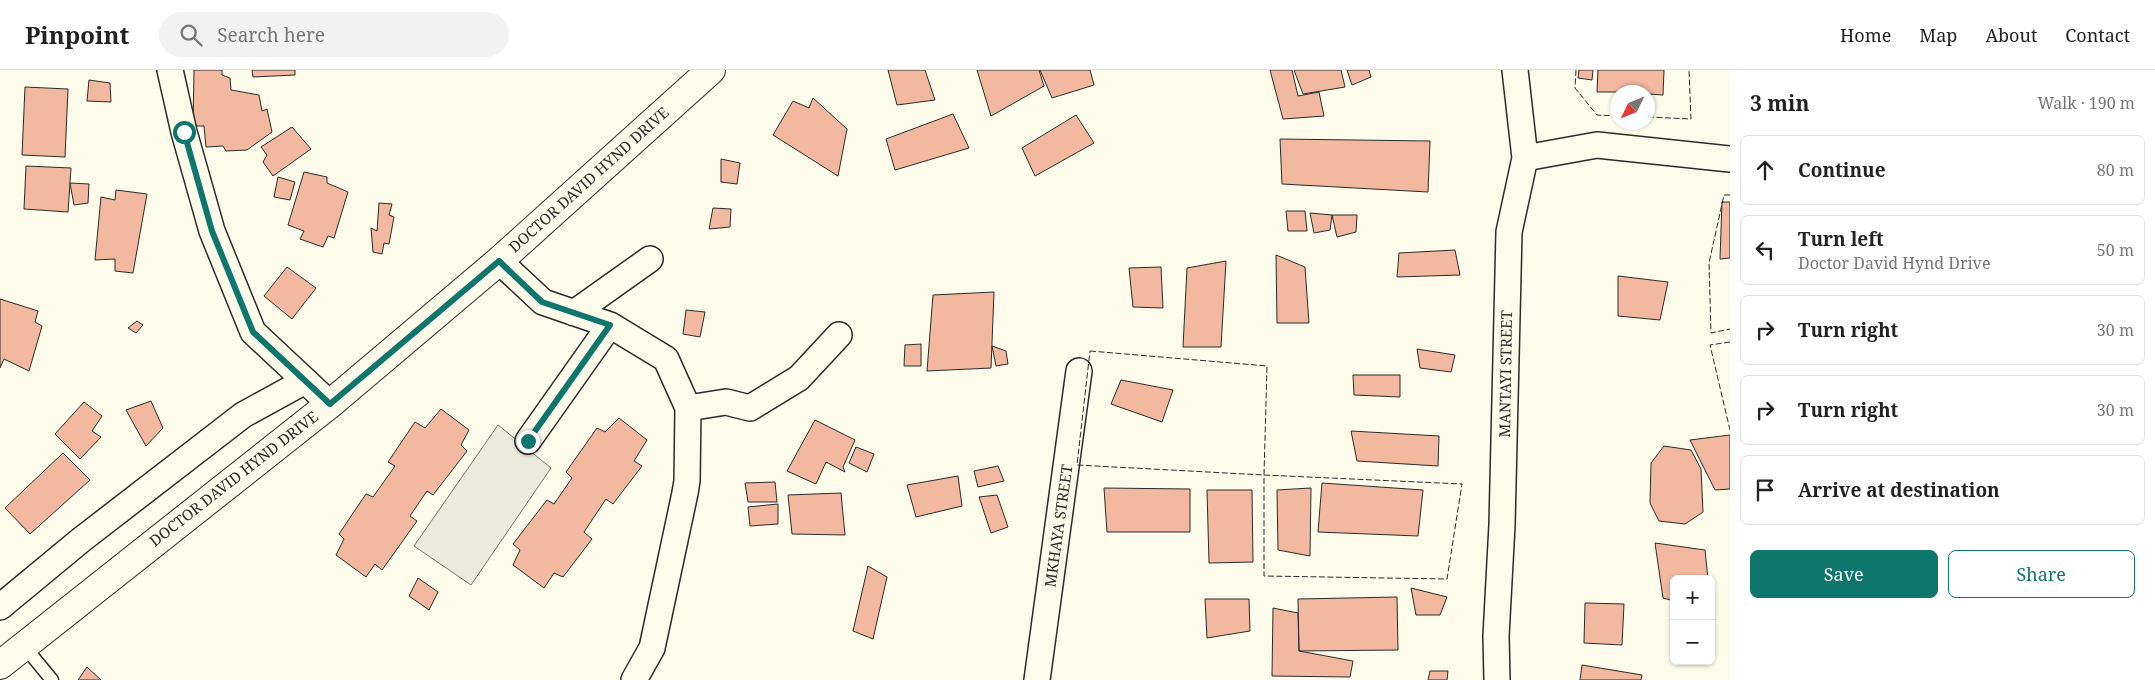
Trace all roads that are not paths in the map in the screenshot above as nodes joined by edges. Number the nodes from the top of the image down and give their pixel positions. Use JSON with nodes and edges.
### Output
{"nodes":[{"id":1,"x":170,"y":70,"type":"edge"},
{"id":2,"x":711,"y":70,"type":"edge"},
{"id":3,"x":1515,"y":70,"type":"edge"},
{"id":4,"x":1525,"y":158,"type":"junction"},
{"id":5,"x":1730,"y":159,"type":"edge"},
{"id":6,"x":650,"y":259,"type":"dead end"},
{"id":7,"x":499,"y":261,"type":"junction"},
{"id":8,"x":574,"y":313,"type":"junction"},
{"id":9,"x":610,"y":325,"type":"junction"},
{"id":10,"x":839,"y":335,"type":"dead end"},
{"id":11,"x":1079,"y":371,"type":"dead end"},
{"id":12,"x":306,"y":381,"type":"junction"},
{"id":13,"x":330,"y":404,"type":"junction"},
{"id":14,"x":688,"y":408,"type":"junction"},
{"id":15,"x":528,"y":441,"type":"dead end"},
{"id":16,"x":0,"y":607,"type":"edge"},
{"id":17,"x":24,"y":646,"type":"junction"},
{"id":18,"x":0,"y":665,"type":"edge"},
{"id":19,"x":52,"y":680,"type":"edge"},
{"id":20,"x":634,"y":680,"type":"edge"},
{"id":21,"x":1037,"y":680,"type":"edge"},
{"id":22,"x":1497,"y":680,"type":"edge"}],
"edges":[{"from":1,"to":12,"type":"street"},
{"from":2,"to":7,"type":"main road","name":"DOCTOR DAVID HYND DRIVE"},
{"from":3,"to":4,"type":"street","name":"MANTAYI STREET"},
{"from":4,"to":5,"type":"street"},
{"from":4,"to":22,"type":"street","name":"MANTAYI STREET"},
{"from":6,"to":8,"type":"street"},
{"from":7,"to":8,"type":"street"},
{"from":7,"to":13,"type":"main road","name":"DOCTOR DAVID HYND DRIVE"},
{"from":8,"to":9,"type":"street"},
{"from":9,"to":14,"type":"street"},
{"from":9,"to":15,"type":"street"},
{"from":10,"to":14,"type":"street"},
{"from":11,"to":21,"type":"street","name":"MKHAYA STREET"},
{"from":12,"to":13,"type":"street"},
{"from":12,"to":16,"type":"street"},
{"from":13,"to":17,"type":"main road","name":"DOCTOR DAVID HYND DRIVE"},
{"from":14,"to":20,"type":"street"},
{"from":17,"to":18,"type":"main road","name":"DOCTOR DAVID HYND DRIVE"},
{"from":17,"to":19,"type":"lane"}]}
